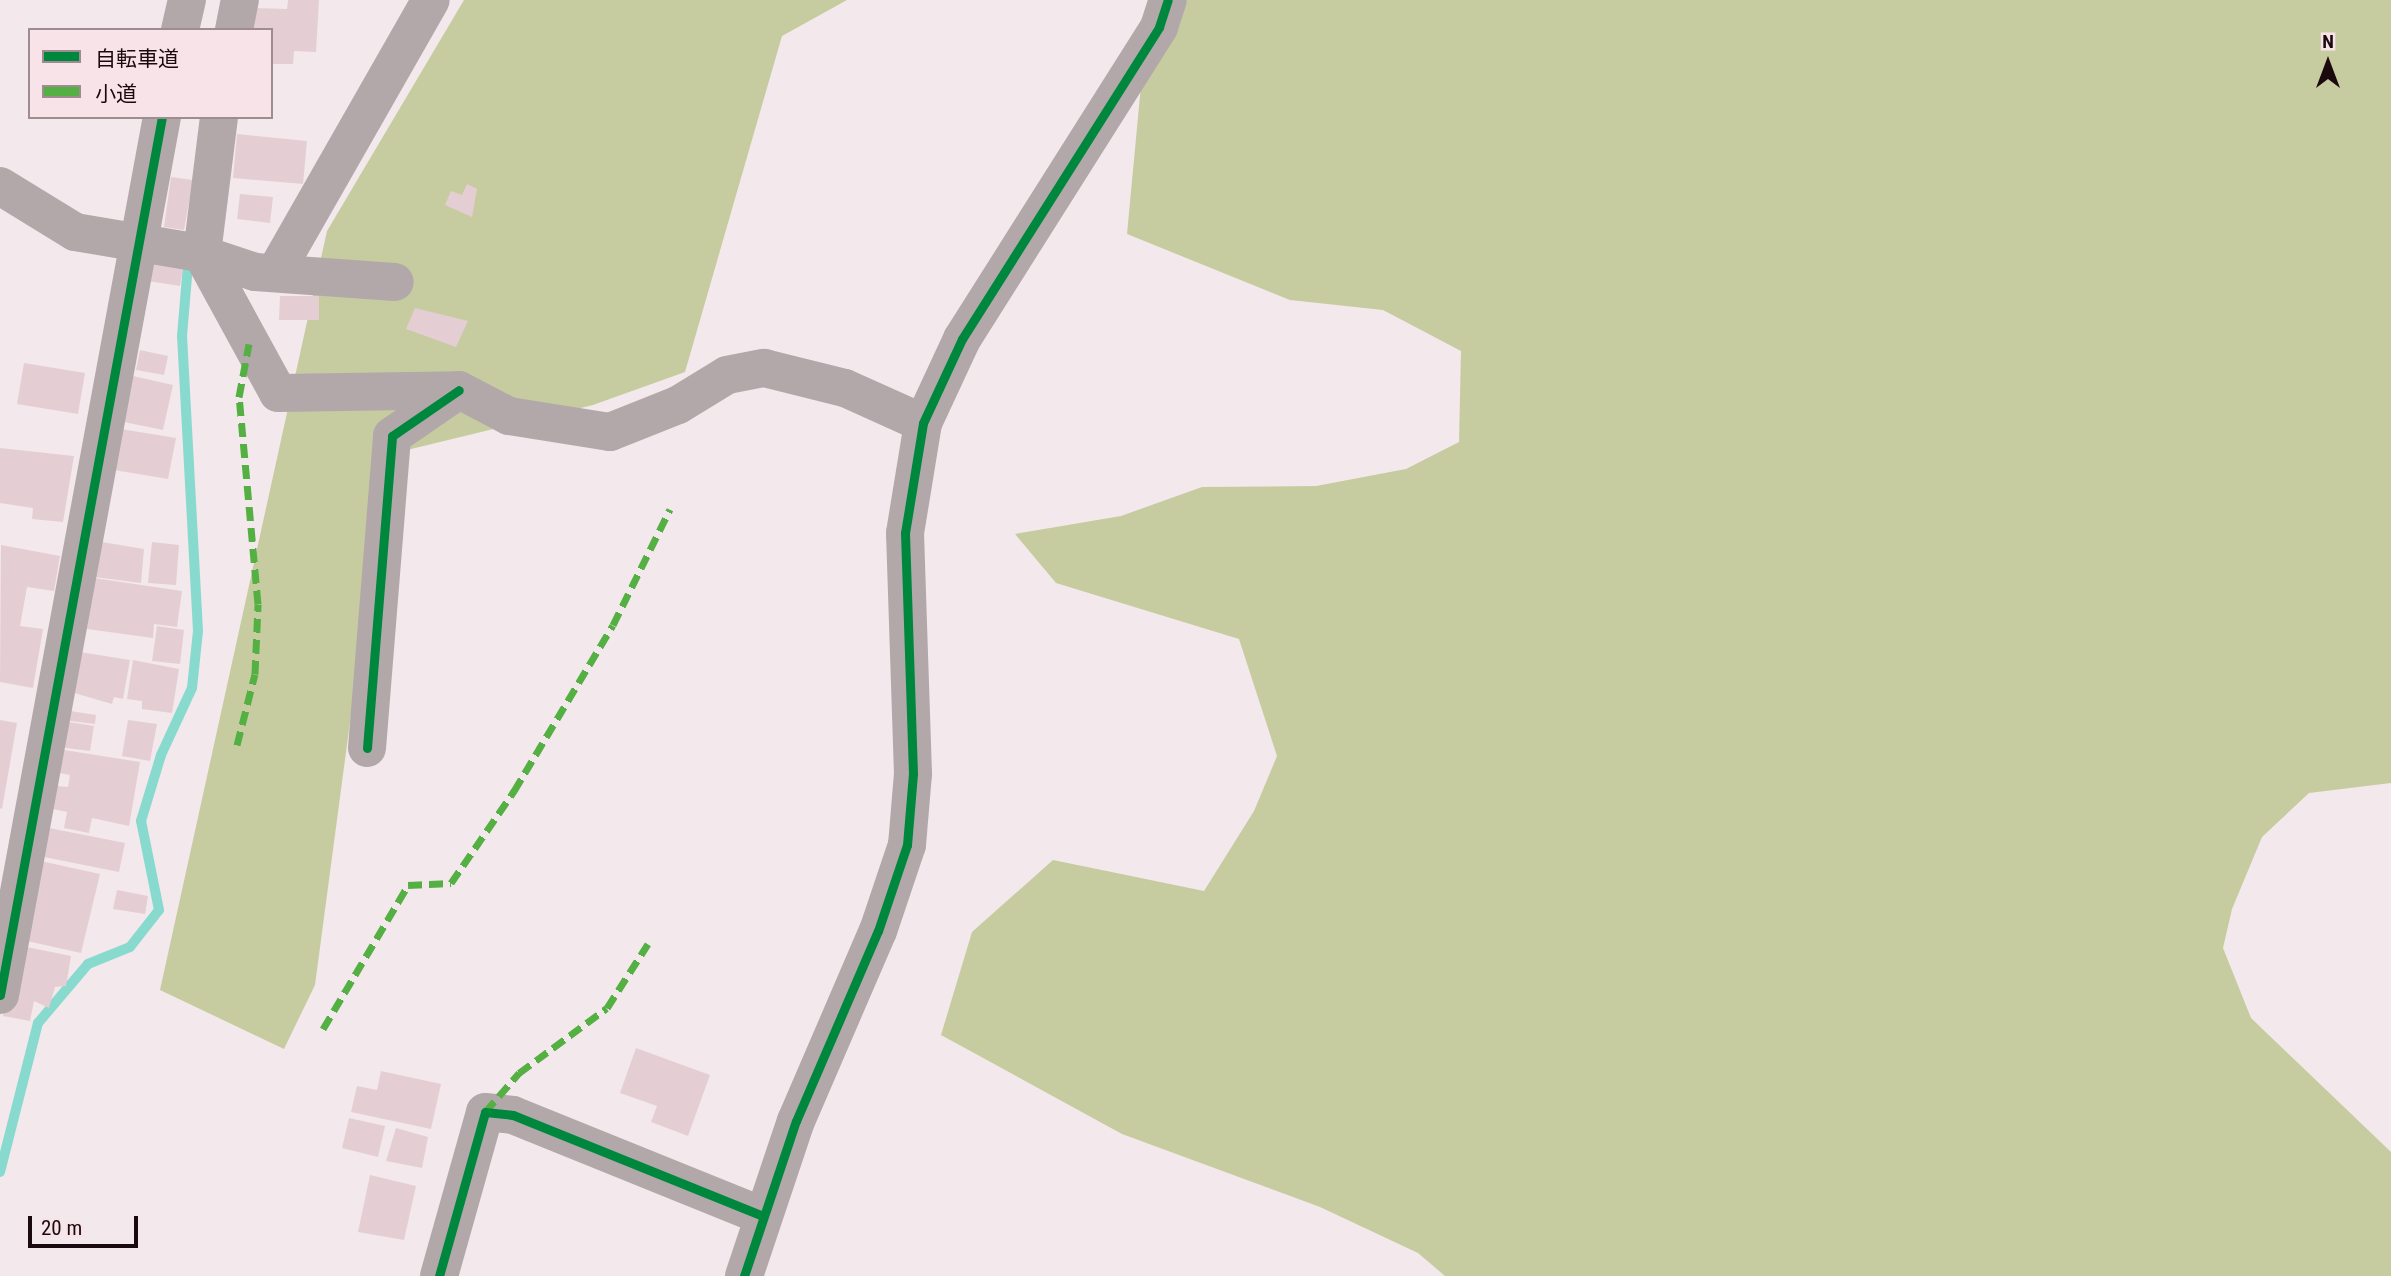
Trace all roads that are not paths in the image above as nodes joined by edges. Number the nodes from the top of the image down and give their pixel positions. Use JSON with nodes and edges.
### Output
{"nodes":[{"id":1,"x":187,"y":0,"type":"edge"},
{"id":2,"x":240,"y":0,"type":"edge"},
{"id":3,"x":431,"y":0,"type":"edge"},
{"id":4,"x":1168,"y":0,"type":"edge"},
{"id":5,"x":180,"y":28,"type":"edge"},
{"id":6,"x":234,"y":28,"type":"edge"},
{"id":7,"x":162,"y":119,"type":"edge"},
{"id":8,"x":219,"y":119,"type":"edge"},
{"id":9,"x":0,"y":186,"type":"edge"},
{"id":10,"x":136,"y":240,"type":"junction"},
{"id":11,"x":202,"y":254,"type":"junction"},
{"id":12,"x":275,"y":273,"type":"junction"},
{"id":13,"x":395,"y":282,"type":"dead end"},
{"id":14,"x":459,"y":390,"type":"junction"},
{"id":15,"x":923,"y":423,"type":"junction"},
{"id":16,"x":367,"y":748,"type":"dead end"},
{"id":17,"x":0,"y":995,"type":"edge"},
{"id":18,"x":761,"y":1215,"type":"junction"},
{"id":19,"x":439,"y":1276,"type":"edge"},
{"id":20,"x":744,"y":1276,"type":"edge"}],
"edges":[{"from":1,"to":5,"type":"street"},
{"from":2,"to":6,"type":"street"},
{"from":3,"to":12,"type":"street"},
{"from":4,"to":15,"type":"street"},
{"from":7,"to":10,"type":"street"},
{"from":8,"to":11,"type":"street"},
{"from":9,"to":10,"type":"street"},
{"from":10,"to":11,"type":"street"},
{"from":10,"to":17,"type":"street"},
{"from":11,"to":12,"type":"street"},
{"from":11,"to":14,"type":"street"},
{"from":12,"to":13,"type":"street"},
{"from":14,"to":15,"type":"street"},
{"from":14,"to":16,"type":"street"},
{"from":15,"to":18,"type":"street"},
{"from":18,"to":19,"type":"street"},
{"from":18,"to":20,"type":"street"}]}
